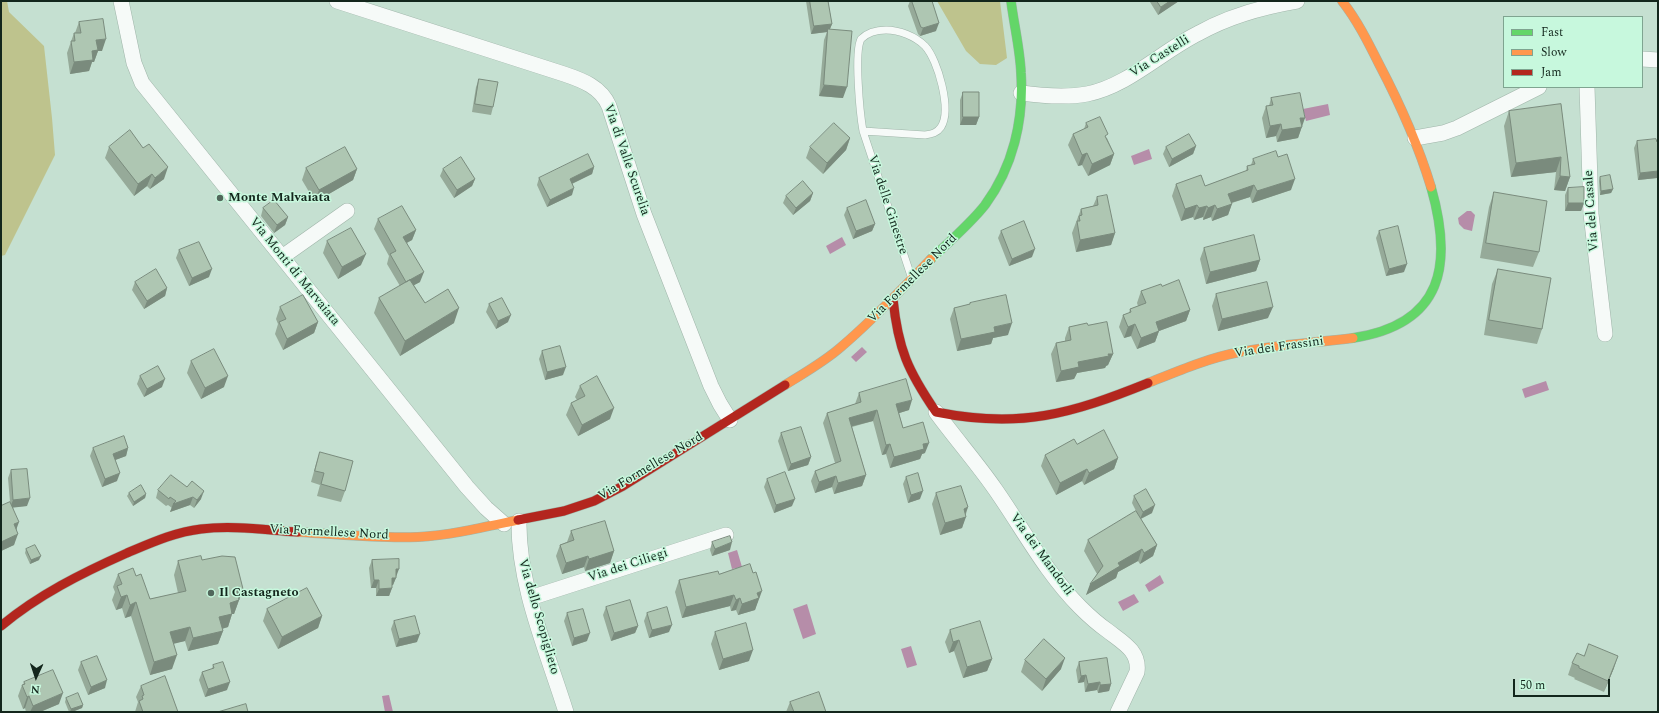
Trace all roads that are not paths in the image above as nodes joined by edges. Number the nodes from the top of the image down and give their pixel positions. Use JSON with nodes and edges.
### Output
{"nodes":[{"id":1,"x":122,"y":1,"type":"edge"},
{"id":2,"x":337,"y":1,"type":"edge"},
{"id":3,"x":1011,"y":1,"type":"edge"},
{"id":4,"x":1296,"y":1,"type":"edge"},
{"id":5,"x":1342,"y":1,"type":"edge"},
{"id":6,"x":1643,"y":59,"type":"edge"},
{"id":7,"x":1658,"y":60,"type":"edge"},
{"id":8,"x":1537,"y":88,"type":"edge"},
{"id":9,"x":1586,"y":88,"type":"edge"},
{"id":10,"x":1021,"y":93,"type":"junction"},
{"id":11,"x":863,"y":131,"type":"junction"},
{"id":12,"x":1415,"y":138,"type":"junction"},
{"id":13,"x":347,"y":211,"type":"dead end"},
{"id":14,"x":282,"y":257,"type":"junction"},
{"id":15,"x":912,"y":280,"type":"junction"},
{"id":16,"x":893,"y":299,"type":"junction"},
{"id":17,"x":1605,"y":334,"type":"dead end"},
{"id":18,"x":936,"y":412,"type":"junction"},
{"id":19,"x":730,"y":420,"type":"junction"},
{"id":20,"x":519,"y":521,"type":"junction"},
{"id":21,"x":504,"y":524,"type":"junction"},
{"id":22,"x":726,"y":535,"type":"dead end"},
{"id":23,"x":530,"y":598,"type":"junction"},
{"id":24,"x":1,"y":626,"type":"edge"},
{"id":25,"x":566,"y":712,"type":"edge"},
{"id":26,"x":1118,"y":712,"type":"edge"}],
"edges":[{"from":1,"to":14,"type":"street","name":"Via Monti di Marvaiata"},
{"from":2,"to":19,"type":"street","name":"Via di Valle Scurelia"},
{"from":3,"to":10,"type":"street","name":"Via Formellese Nord"},
{"from":4,"to":10,"type":"street","name":"Via Castelli"},
{"from":5,"to":12,"type":"street","name":"Via dei Frassini"},
{"from":6,"to":7,"type":"street"},
{"from":8,"to":12,"type":"street"},
{"from":9,"to":17,"type":"street","name":"Via del Casale"},
{"from":10,"to":15,"type":"street","name":"Via Formellese Nord"},
{"from":11,"to":11,"type":"lane","name":"Via delle Ginestre"},
{"from":11,"to":15,"type":"lane","name":"Via delle Ginestre"},
{"from":12,"to":18,"type":"street","name":"Via dei Frassini"},
{"from":13,"to":14,"type":"street"},
{"from":14,"to":21,"type":"street","name":"Via Monti di Marvaiata"},
{"from":15,"to":16,"type":"street","name":"Via Formellese Nord"},
{"from":16,"to":18,"type":"street","name":"Via dei Mandorli"},
{"from":16,"to":19,"type":"street","name":"Via Formellese Nord"},
{"from":18,"to":26,"type":"street","name":"Via dei Mandorli"},
{"from":19,"to":20,"type":"street","name":"Via Formellese Nord"},
{"from":20,"to":21,"type":"street","name":"Via Formellese Nord"},
{"from":20,"to":23,"type":"street","name":"Via dello Scopiglieto"},
{"from":21,"to":24,"type":"street","name":"Via Formellese Nord"},
{"from":22,"to":23,"type":"street","name":"Via dei Ciliegi"},
{"from":23,"to":25,"type":"street","name":"Via dello Scopiglieto"}]}
